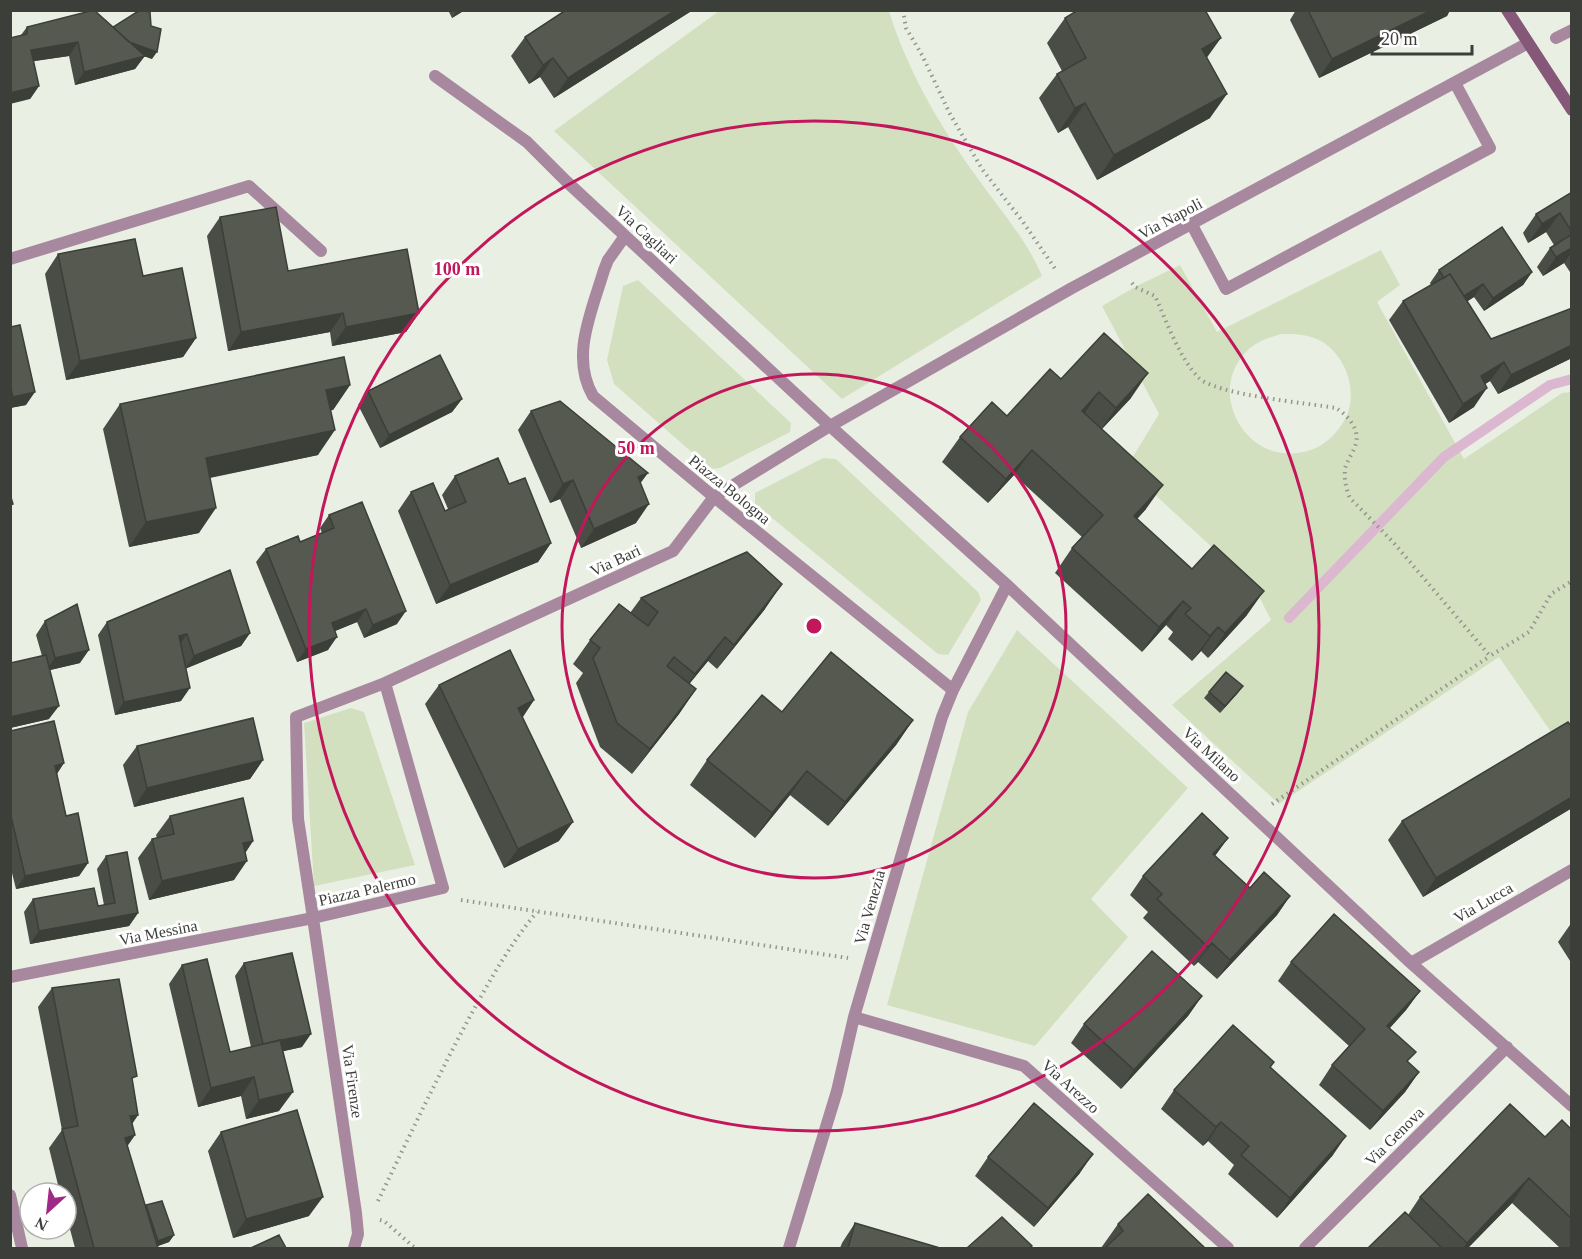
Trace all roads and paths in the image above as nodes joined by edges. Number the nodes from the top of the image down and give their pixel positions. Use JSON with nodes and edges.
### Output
{"nodes":[{"id":1,"x":903,"y":10,"type":"edge"},
{"id":2,"x":1507,"y":10,"type":"edge"},
{"id":3,"x":1572,"y":30,"type":"edge"},
{"id":4,"x":1556,"y":38,"type":"dead end"},
{"id":5,"x":1528,"y":43,"type":"junction"},
{"id":6,"x":435,"y":76,"type":"dead end"},
{"id":7,"x":1455,"y":83,"type":"junction"},
{"id":8,"x":1572,"y":110,"type":"edge"},
{"id":9,"x":1192,"y":225,"type":"junction"},
{"id":10,"x":625,"y":236,"type":"junction"},
{"id":11,"x":321,"y":250,"type":"dead end"},
{"id":12,"x":10,"y":259,"type":"edge"},
{"id":13,"x":1061,"y":275,"type":"dead end"},
{"id":14,"x":1129,"y":278,"type":"dead end"},
{"id":15,"x":830,"y":426,"type":"junction"},
{"id":16,"x":714,"y":497,"type":"junction"},
{"id":17,"x":1572,"y":581,"type":"edge"},
{"id":18,"x":1007,"y":585,"type":"junction"},
{"id":19,"x":1490,"y":656,"type":"junction"},
{"id":20,"x":385,"y":683,"type":"junction"},
{"id":21,"x":953,"y":690,"type":"junction"},
{"id":22,"x":1254,"y":816,"type":"junction"},
{"id":23,"x":1572,"y":870,"type":"edge"},
{"id":24,"x":443,"y":888,"type":"junction"},
{"id":25,"x":537,"y":912,"type":"junction"},
{"id":26,"x":313,"y":918,"type":"junction"},
{"id":27,"x":871,"y":961,"type":"junction"},
{"id":28,"x":1411,"y":963,"type":"junction"},
{"id":29,"x":10,"y":977,"type":"edge"},
{"id":30,"x":854,"y":1017,"type":"junction"},
{"id":31,"x":1507,"y":1047,"type":"junction"},
{"id":32,"x":1572,"y":1106,"type":"edge"},
{"id":33,"x":10,"y":1195,"type":"edge"},
{"id":34,"x":375,"y":1208,"type":"dead end"},
{"id":35,"x":356,"y":1213,"type":"junction"},
{"id":36,"x":22,"y":1248,"type":"edge"},
{"id":37,"x":354,"y":1248,"type":"edge"},
{"id":38,"x":415,"y":1248,"type":"edge"},
{"id":39,"x":789,"y":1248,"type":"edge"},
{"id":40,"x":1228,"y":1248,"type":"edge"},
{"id":41,"x":1305,"y":1248,"type":"edge"}],
"edges":[{"from":1,"to":13,"type":"path"},
{"from":2,"to":5,"type":"main road"},
{"from":3,"to":4,"type":"street"},
{"from":5,"to":7,"type":"street","name":"Via Napoli"},
{"from":5,"to":8,"type":"main road"},
{"from":6,"to":10,"type":"street","name":"Via Cagliari"},
{"from":7,"to":9,"type":"street","name":"Via Napoli"},
{"from":7,"to":9,"type":"street"},
{"from":9,"to":15,"type":"street","name":"Via Napoli"},
{"from":10,"to":15,"type":"street","name":"Via Cagliari"},
{"from":10,"to":16,"type":"street","name":"Piazza Bologna"},
{"from":11,"to":12,"type":"street"},
{"from":14,"to":19,"type":"path"},
{"from":15,"to":16,"type":"street","name":"Via Bari"},
{"from":15,"to":18,"type":"street","name":"Via Milano"},
{"from":16,"to":20,"type":"street","name":"Via Bari"},
{"from":16,"to":21,"type":"street","name":"Piazza Bologna"},
{"from":17,"to":19,"type":"path"},
{"from":18,"to":21,"type":"street","name":"Via Venezia"},
{"from":18,"to":22,"type":"street","name":"Via Milano"},
{"from":19,"to":22,"type":"path"},
{"from":20,"to":24,"type":"street","name":"Piazza Palermo"},
{"from":20,"to":26,"type":"street","name":"Piazza Palermo"},
{"from":21,"to":27,"type":"street","name":"Via Venezia"},
{"from":22,"to":28,"type":"street","name":"Via Milano"},
{"from":23,"to":28,"type":"street","name":"Via Lucca"},
{"from":24,"to":25,"type":"path"},
{"from":24,"to":26,"type":"street","name":"Piazza Palermo"},
{"from":25,"to":27,"type":"path"},
{"from":25,"to":34,"type":"path"},
{"from":26,"to":29,"type":"street","name":"Via Messina"},
{"from":26,"to":35,"type":"street","name":"Via Firenze"},
{"from":27,"to":30,"type":"street","name":"Via Venezia"},
{"from":28,"to":31,"type":"street","name":"Via Milano"},
{"from":30,"to":39,"type":"street","name":"Via Venezia"},
{"from":30,"to":40,"type":"street","name":"Via Arezzo"},
{"from":31,"to":32,"type":"street","name":"Via Milano"},
{"from":31,"to":41,"type":"street","name":"Via Genova"},
{"from":33,"to":36,"type":"street"},
{"from":35,"to":37,"type":"street","name":"Via Firenze"},
{"from":35,"to":38,"type":"path"}]}
